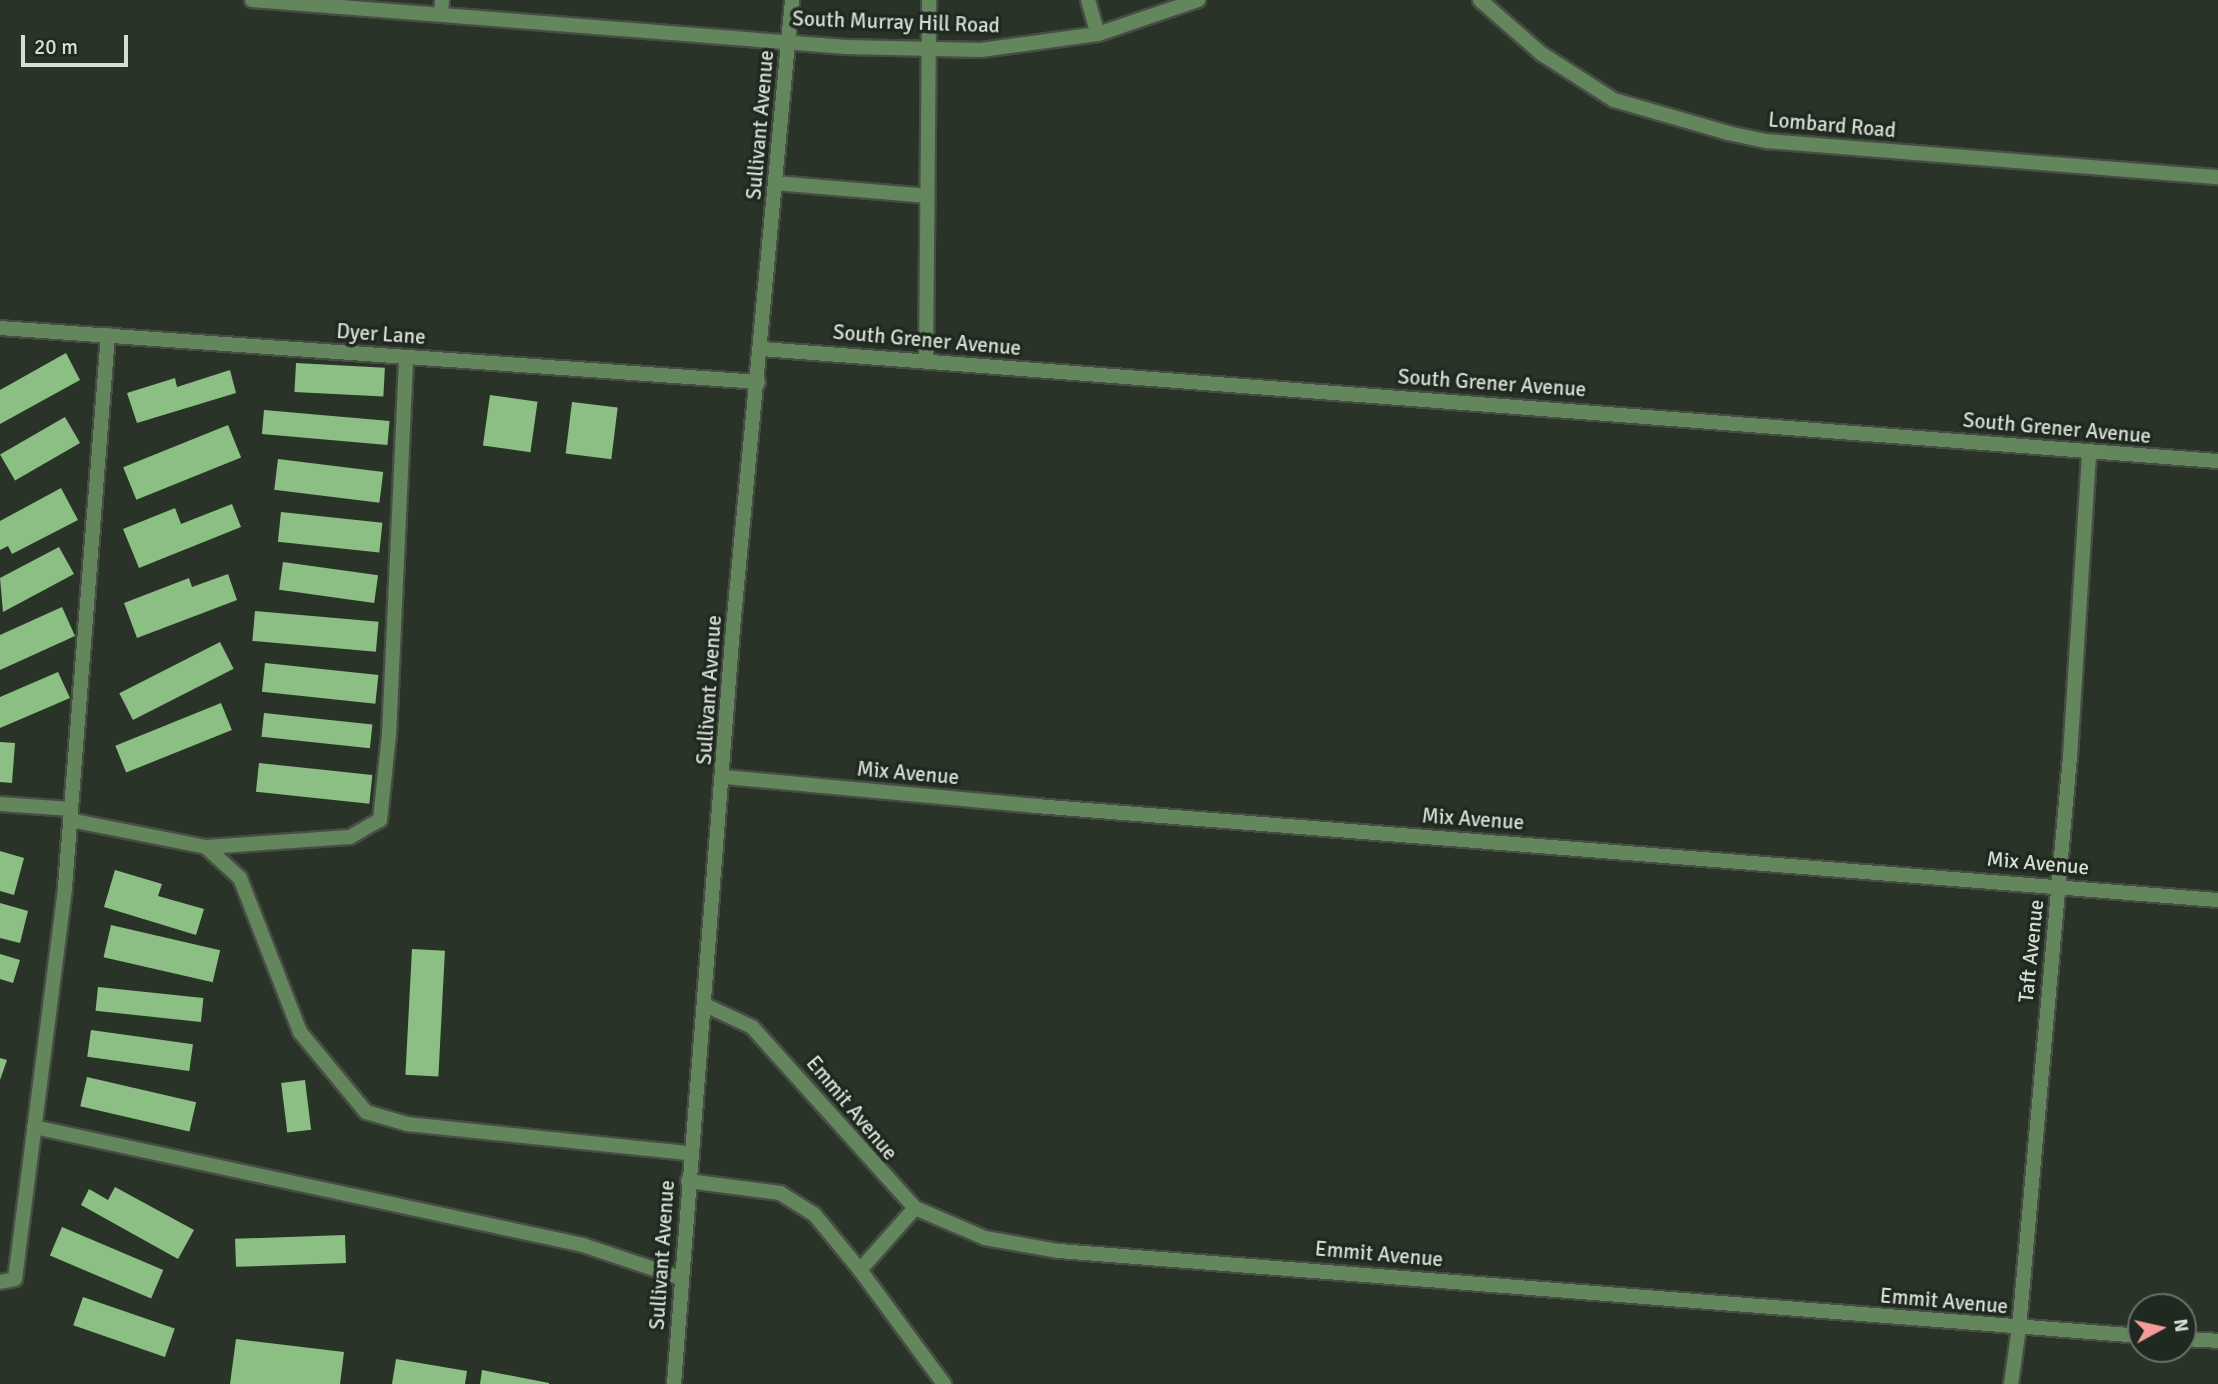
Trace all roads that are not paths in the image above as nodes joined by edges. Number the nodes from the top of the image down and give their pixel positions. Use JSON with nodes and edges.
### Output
{"nodes":[{"id":1,"x":252,"y":0,"type":"edge"},
{"id":2,"x":792,"y":0,"type":"edge"},
{"id":3,"x":929,"y":0,"type":"edge"},
{"id":4,"x":1088,"y":0,"type":"edge"},
{"id":5,"x":1198,"y":0,"type":"edge"},
{"id":6,"x":1480,"y":0,"type":"edge"},
{"id":7,"x":442,"y":7,"type":"edge"},
{"id":8,"x":1098,"y":34,"type":"junction"},
{"id":9,"x":788,"y":41,"type":"junction"},
{"id":10,"x":926,"y":48,"type":"junction"},
{"id":11,"x":2218,"y":177,"type":"edge"},
{"id":12,"x":776,"y":183,"type":"junction"},
{"id":13,"x":927,"y":196,"type":"junction"},
{"id":14,"x":0,"y":328,"type":"edge"},
{"id":15,"x":108,"y":335,"type":"junction"},
{"id":16,"x":762,"y":349,"type":"junction"},
{"id":17,"x":406,"y":357,"type":"junction"},
{"id":18,"x":926,"y":360,"type":"junction"},
{"id":19,"x":758,"y":382,"type":"junction"},
{"id":20,"x":2089,"y":452,"type":"junction"},
{"id":21,"x":2218,"y":461,"type":"edge"},
{"id":22,"x":725,"y":777,"type":"junction"},
{"id":23,"x":0,"y":804,"type":"edge"},
{"id":24,"x":71,"y":815,"type":"junction"},
{"id":25,"x":206,"y":847,"type":"junction"},
{"id":26,"x":2059,"y":886,"type":"junction"},
{"id":27,"x":2218,"y":900,"type":"edge"},
{"id":28,"x":705,"y":1005,"type":"junction"},
{"id":29,"x":34,"y":1127,"type":"junction"},
{"id":30,"x":690,"y":1153,"type":"junction"},
{"id":31,"x":688,"y":1181,"type":"junction"},
{"id":32,"x":915,"y":1208,"type":"junction"},
{"id":33,"x":860,"y":1270,"type":"junction"},
{"id":34,"x":681,"y":1278,"type":"junction"},
{"id":35,"x":0,"y":1282,"type":"edge"},
{"id":36,"x":2019,"y":1328,"type":"junction"},
{"id":37,"x":2127,"y":1335,"type":"edge"},
{"id":38,"x":2197,"y":1340,"type":"edge"},
{"id":39,"x":2218,"y":1341,"type":"edge"},
{"id":40,"x":674,"y":1384,"type":"edge"},
{"id":41,"x":944,"y":1384,"type":"edge"},
{"id":42,"x":2011,"y":1384,"type":"edge"}],
"edges":[{"from":1,"to":7,"type":"street","name":"South Murray Hill Road"},
{"from":2,"to":9,"type":"street","name":"Sullivant Avenue"},
{"from":3,"to":10,"type":"street"},
{"from":4,"to":8,"type":"street"},
{"from":5,"to":8,"type":"street","name":"South Murray Hill Road"},
{"from":6,"to":11,"type":"street","name":"Lombard Road"},
{"from":7,"to":9,"type":"street","name":"South Murray Hill Road"},
{"from":8,"to":10,"type":"street","name":"South Murray Hill Road"},
{"from":9,"to":10,"type":"street","name":"South Murray Hill Road"},
{"from":9,"to":12,"type":"street","name":"Sullivant Avenue"},
{"from":10,"to":13,"type":"street"},
{"from":12,"to":13,"type":"street"},
{"from":12,"to":16,"type":"street","name":"Sullivant Avenue"},
{"from":13,"to":18,"type":"street"},
{"from":14,"to":15,"type":"street","name":"Dyer Lane"},
{"from":15,"to":17,"type":"street","name":"Dyer Lane"},
{"from":15,"to":24,"type":"street"},
{"from":16,"to":18,"type":"street","name":"South Grener Avenue"},
{"from":16,"to":19,"type":"street","name":"Sullivant Avenue"},
{"from":17,"to":19,"type":"street","name":"Dyer Lane"},
{"from":17,"to":25,"type":"street"},
{"from":18,"to":20,"type":"street","name":"South Grener Avenue"},
{"from":19,"to":22,"type":"street","name":"Sullivant Avenue"},
{"from":20,"to":21,"type":"street","name":"South Grener Avenue"},
{"from":20,"to":26,"type":"street","name":"Taft Avenue"},
{"from":22,"to":26,"type":"street","name":"Mix Avenue"},
{"from":22,"to":28,"type":"street","name":"Sullivant Avenue"},
{"from":23,"to":24,"type":"street"},
{"from":24,"to":25,"type":"street"},
{"from":24,"to":29,"type":"street"},
{"from":25,"to":30,"type":"street"},
{"from":26,"to":27,"type":"street","name":"Mix Avenue"},
{"from":26,"to":36,"type":"street","name":"Taft Avenue"},
{"from":28,"to":30,"type":"street","name":"Sullivant Avenue"},
{"from":28,"to":32,"type":"street","name":"Emmit Avenue"},
{"from":29,"to":34,"type":"street"},
{"from":29,"to":35,"type":"street"},
{"from":30,"to":31,"type":"street","name":"Sullivant Avenue"},
{"from":31,"to":33,"type":"street"},
{"from":31,"to":34,"type":"street","name":"Sullivant Avenue"},
{"from":32,"to":33,"type":"street"},
{"from":32,"to":36,"type":"street","name":"Emmit Avenue"},
{"from":33,"to":41,"type":"street"},
{"from":34,"to":40,"type":"street","name":"Sullivant Avenue"},
{"from":36,"to":37,"type":"street","name":"Emmit Avenue"},
{"from":36,"to":42,"type":"street","name":"Taft Avenue"},
{"from":38,"to":39,"type":"street"}]}
